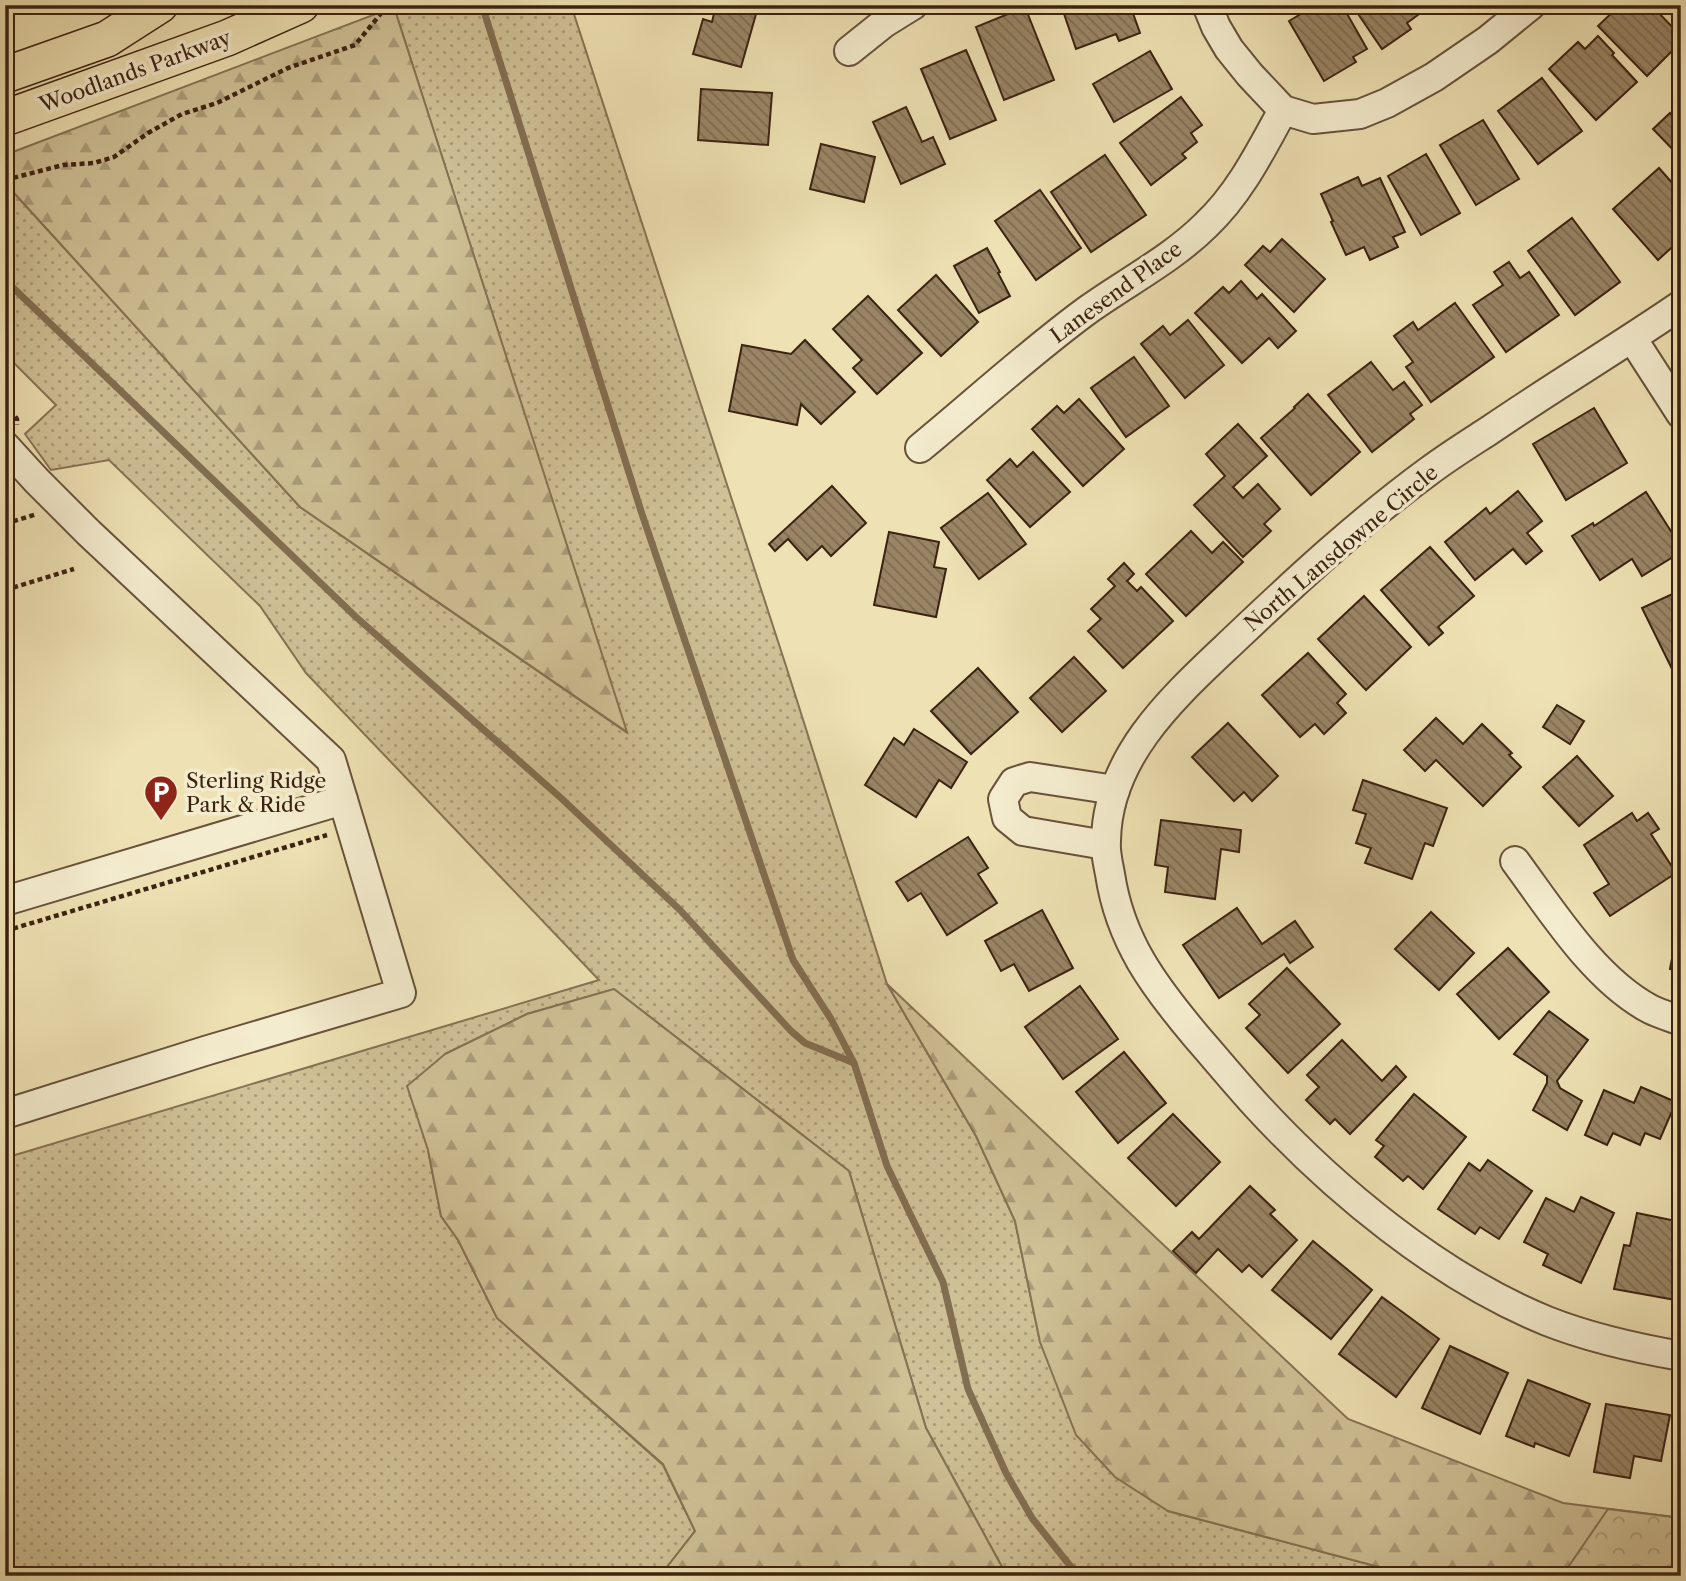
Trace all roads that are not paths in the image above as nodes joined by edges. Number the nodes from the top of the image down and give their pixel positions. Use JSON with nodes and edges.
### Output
{"nodes":[{"id":1,"x":144,"y":5,"type":"edge"},
{"id":2,"x":160,"y":5,"type":"edge"},
{"id":3,"x":301,"y":5,"type":"edge"},
{"id":4,"x":913,"y":5,"type":"edge"},
{"id":5,"x":1206,"y":5,"type":"edge"},
{"id":6,"x":1531,"y":5,"type":"edge"},
{"id":7,"x":849,"y":51,"type":"dead end"},
{"id":8,"x":5,"y":54,"type":"edge"},
{"id":9,"x":5,"y":75,"type":"edge"},
{"id":10,"x":1283,"y":110,"type":"junction"},
{"id":11,"x":5,"y":118,"type":"edge"},
{"id":12,"x":1681,"y":305,"type":"edge"},
{"id":13,"x":1633,"y":338,"type":"junction"},
{"id":14,"x":1681,"y":414,"type":"edge"},
{"id":15,"x":5,"y":446,"type":"edge"},
{"id":16,"x":920,"y":448,"type":"dead end"},
{"id":17,"x":343,"y":800,"type":"junction"},
{"id":18,"x":1112,"y":803,"type":"junction"},
{"id":19,"x":1105,"y":845,"type":"junction"},
{"id":20,"x":1515,"y":861,"type":"dead end"},
{"id":21,"x":5,"y":901,"type":"edge"},
{"id":22,"x":1681,"y":1021,"type":"edge"},
{"id":23,"x":5,"y":1114,"type":"edge"},
{"id":24,"x":1681,"y":1356,"type":"edge"}],
"edges":[{"from":1,"to":8,"type":"main road"},
{"from":2,"to":9,"type":"main road"},
{"from":3,"to":11,"type":"main road","name":"Woodlands Parkway"},
{"from":4,"to":7,"type":"street"},
{"from":5,"to":10,"type":"street"},
{"from":6,"to":10,"type":"street"},
{"from":10,"to":16,"type":"street","name":"Lanesend Place"},
{"from":12,"to":13,"type":"street","name":"North Lansdowne Circle"},
{"from":13,"to":14,"type":"street"},
{"from":13,"to":18,"type":"street","name":"North Lansdowne Circle"},
{"from":15,"to":17,"type":"street"},
{"from":17,"to":21,"type":"street"},
{"from":17,"to":23,"type":"street"},
{"from":18,"to":19,"type":"street","name":"North Lansdowne Circle"},
{"from":18,"to":19,"type":"street"},
{"from":19,"to":24,"type":"street","name":"North Lansdowne Circle"},
{"from":20,"to":22,"type":"street"}]}
